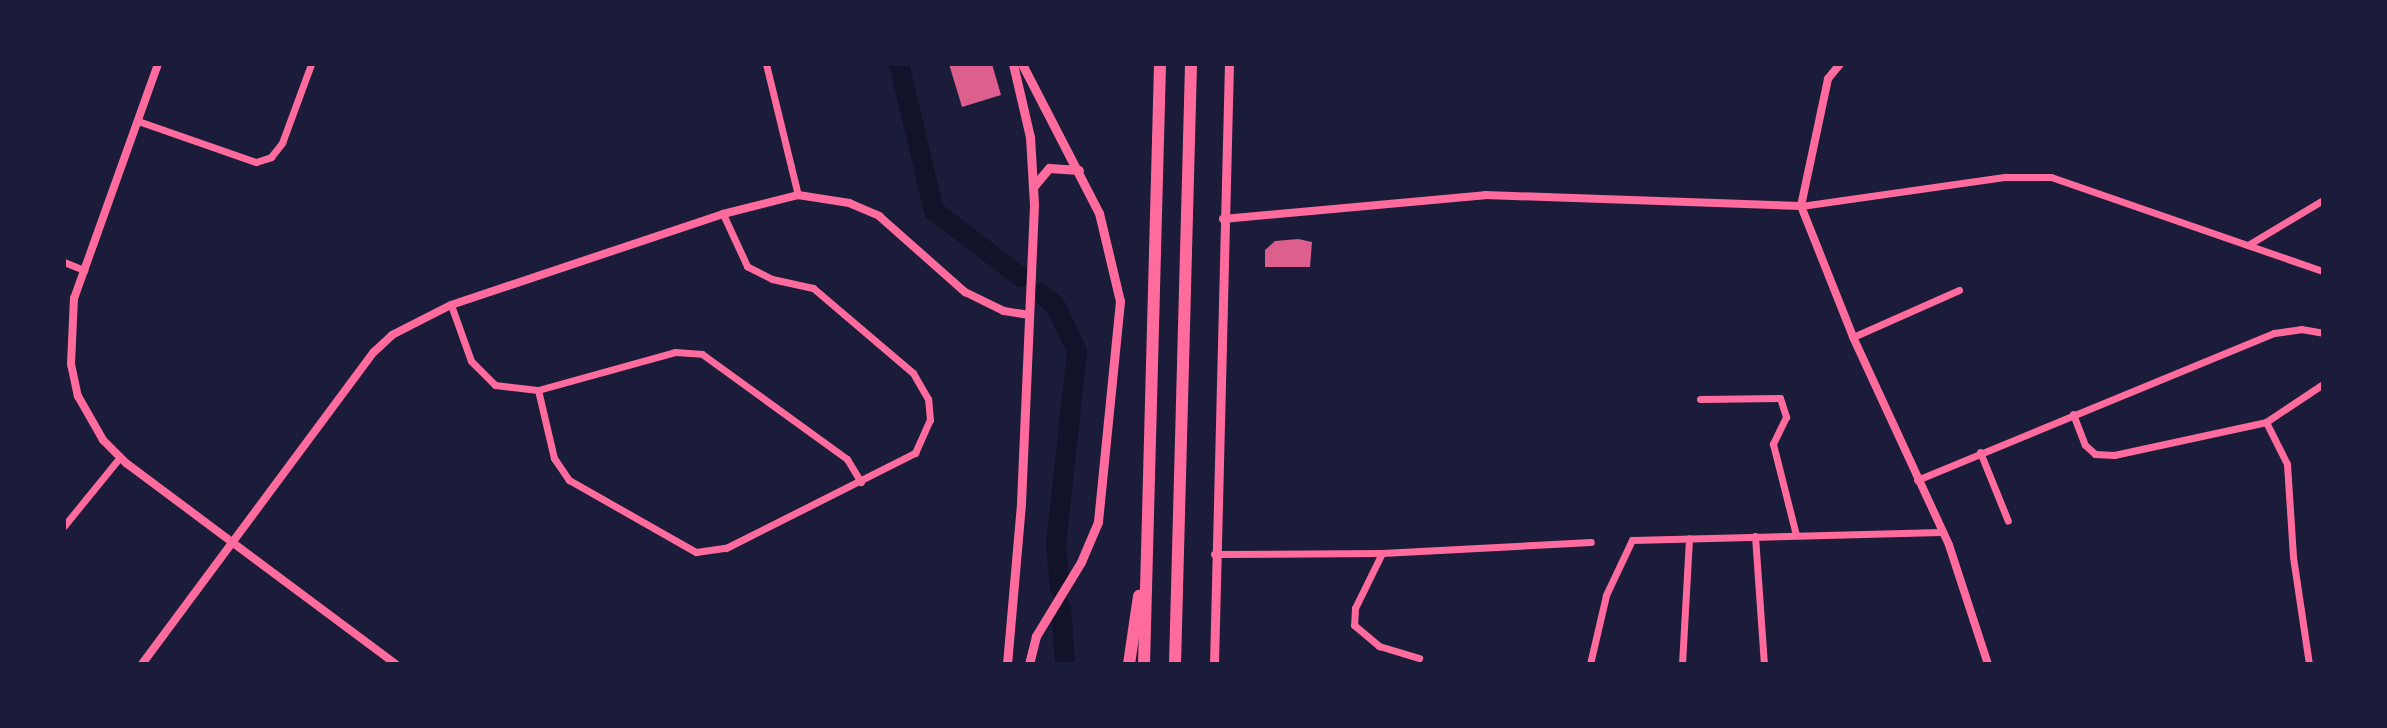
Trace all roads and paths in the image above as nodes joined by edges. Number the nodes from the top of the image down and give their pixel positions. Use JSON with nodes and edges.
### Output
{"nodes":[{"id":1,"x":158,"y":64,"type":"edge"},
{"id":2,"x":311,"y":64,"type":"edge"},
{"id":3,"x":766,"y":64,"type":"edge"},
{"id":4,"x":1013,"y":64,"type":"edge"},
{"id":5,"x":1022,"y":64,"type":"edge"},
{"id":6,"x":1160,"y":64,"type":"edge"},
{"id":7,"x":1191,"y":64,"type":"edge"},
{"id":8,"x":1229,"y":64,"type":"edge"},
{"id":9,"x":1840,"y":64,"type":"edge"},
{"id":10,"x":138,"y":121,"type":"junction"},
{"id":11,"x":1079,"y":170,"type":"junction"},
{"id":12,"x":1033,"y":187,"type":"junction"},
{"id":13,"x":798,"y":195,"type":"junction"},
{"id":14,"x":2323,"y":200,"type":"edge"},
{"id":15,"x":1801,"y":206,"type":"junction"},
{"id":16,"x":723,"y":214,"type":"junction"},
{"id":17,"x":1223,"y":219,"type":"junction"},
{"id":18,"x":2248,"y":245,"type":"junction"},
{"id":19,"x":64,"y":262,"type":"edge"},
{"id":20,"x":84,"y":270,"type":"junction"},
{"id":21,"x":2323,"y":271,"type":"edge"},
{"id":22,"x":1959,"y":290,"type":"dead end"},
{"id":23,"x":451,"y":305,"type":"junction"},
{"id":24,"x":1030,"y":315,"type":"junction"},
{"id":25,"x":2323,"y":333,"type":"edge"},
{"id":26,"x":1853,"y":337,"type":"junction"},
{"id":27,"x":2323,"y":384,"type":"edge"},
{"id":28,"x":538,"y":390,"type":"junction"},
{"id":29,"x":1700,"y":399,"type":"dead end"},
{"id":30,"x":2073,"y":414,"type":"junction"},
{"id":31,"x":2266,"y":422,"type":"junction"},
{"id":32,"x":1980,"y":452,"type":"junction"},
{"id":33,"x":120,"y":457,"type":"junction"},
{"id":34,"x":1917,"y":480,"type":"junction"},
{"id":35,"x":861,"y":482,"type":"junction"},
{"id":36,"x":2008,"y":521,"type":"dead end"},
{"id":37,"x":64,"y":526,"type":"edge"},
{"id":38,"x":1941,"y":532,"type":"junction"},
{"id":39,"x":1796,"y":535,"type":"junction"},
{"id":40,"x":1755,"y":536,"type":"junction"},
{"id":41,"x":1689,"y":538,"type":"junction"},
{"id":42,"x":233,"y":542,"type":"junction"},
{"id":43,"x":1591,"y":542,"type":"dead end"},
{"id":44,"x":1382,"y":553,"type":"junction"},
{"id":45,"x":1214,"y":554,"type":"junction"},
{"id":46,"x":1146,"y":566,"type":"junction"},
{"id":47,"x":1175,"y":613,"type":"junction"},
{"id":48,"x":1419,"y":658,"type":"dead end"},
{"id":49,"x":142,"y":664,"type":"edge"},
{"id":50,"x":396,"y":664,"type":"edge"},
{"id":51,"x":1007,"y":664,"type":"edge"},
{"id":52,"x":1029,"y":664,"type":"edge"},
{"id":53,"x":1129,"y":664,"type":"edge"},
{"id":54,"x":1144,"y":664,"type":"edge"},
{"id":55,"x":1175,"y":664,"type":"edge"},
{"id":56,"x":1181,"y":664,"type":"edge"},
{"id":57,"x":1214,"y":664,"type":"edge"},
{"id":58,"x":1590,"y":664,"type":"edge"},
{"id":59,"x":1682,"y":664,"type":"edge"},
{"id":60,"x":1764,"y":664,"type":"edge"},
{"id":61,"x":1988,"y":664,"type":"edge"},
{"id":62,"x":2309,"y":664,"type":"edge"}],
"edges":[{"from":1,"to":10,"type":"street"},
{"from":2,"to":10,"type":"street"},
{"from":3,"to":13,"type":"street"},
{"from":4,"to":12,"type":"main road"},
{"from":5,"to":11,"type":"main road"},
{"from":6,"to":46,"type":"highway"},
{"from":7,"to":47,"type":"highway"},
{"from":8,"to":17,"type":"main road"},
{"from":9,"to":15,"type":"street"},
{"from":10,"to":20,"type":"street"},
{"from":11,"to":12,"type":"main road"},
{"from":11,"to":52,"type":"main road"},
{"from":12,"to":24,"type":"main road"},
{"from":13,"to":16,"type":"street"},
{"from":13,"to":24,"type":"street"},
{"from":14,"to":18,"type":"street"},
{"from":15,"to":17,"type":"street"},
{"from":15,"to":18,"type":"street"},
{"from":15,"to":26,"type":"street"},
{"from":16,"to":23,"type":"street"},
{"from":16,"to":35,"type":"street"},
{"from":17,"to":45,"type":"main road"},
{"from":18,"to":21,"type":"street"},
{"from":19,"to":20,"type":"street"},
{"from":20,"to":33,"type":"street"},
{"from":22,"to":26,"type":"street"},
{"from":23,"to":28,"type":"street"},
{"from":23,"to":42,"type":"street"},
{"from":24,"to":51,"type":"main road"},
{"from":25,"to":30,"type":"street"},
{"from":26,"to":34,"type":"street"},
{"from":27,"to":31,"type":"street"},
{"from":28,"to":35,"type":"street"},
{"from":28,"to":35,"type":"street"},
{"from":29,"to":39,"type":"street"},
{"from":30,"to":31,"type":"street"},
{"from":30,"to":32,"type":"street"},
{"from":31,"to":62,"type":"street"},
{"from":32,"to":34,"type":"street"},
{"from":32,"to":36,"type":"street"},
{"from":33,"to":37,"type":"street"},
{"from":33,"to":42,"type":"street"},
{"from":34,"to":38,"type":"street"},
{"from":38,"to":39,"type":"street"},
{"from":38,"to":61,"type":"street"},
{"from":39,"to":40,"type":"street"},
{"from":40,"to":41,"type":"street"},
{"from":40,"to":60,"type":"street"},
{"from":41,"to":58,"type":"street"},
{"from":41,"to":59,"type":"street"},
{"from":42,"to":49,"type":"street"},
{"from":42,"to":50,"type":"street"},
{"from":43,"to":44,"type":"street"},
{"from":44,"to":45,"type":"street"},
{"from":44,"to":48,"type":"street"},
{"from":45,"to":57,"type":"main road"},
{"from":46,"to":53,"type":"highway"},
{"from":46,"to":54,"type":"highway"},
{"from":47,"to":55,"type":"highway"},
{"from":47,"to":56,"type":"highway"}]}
